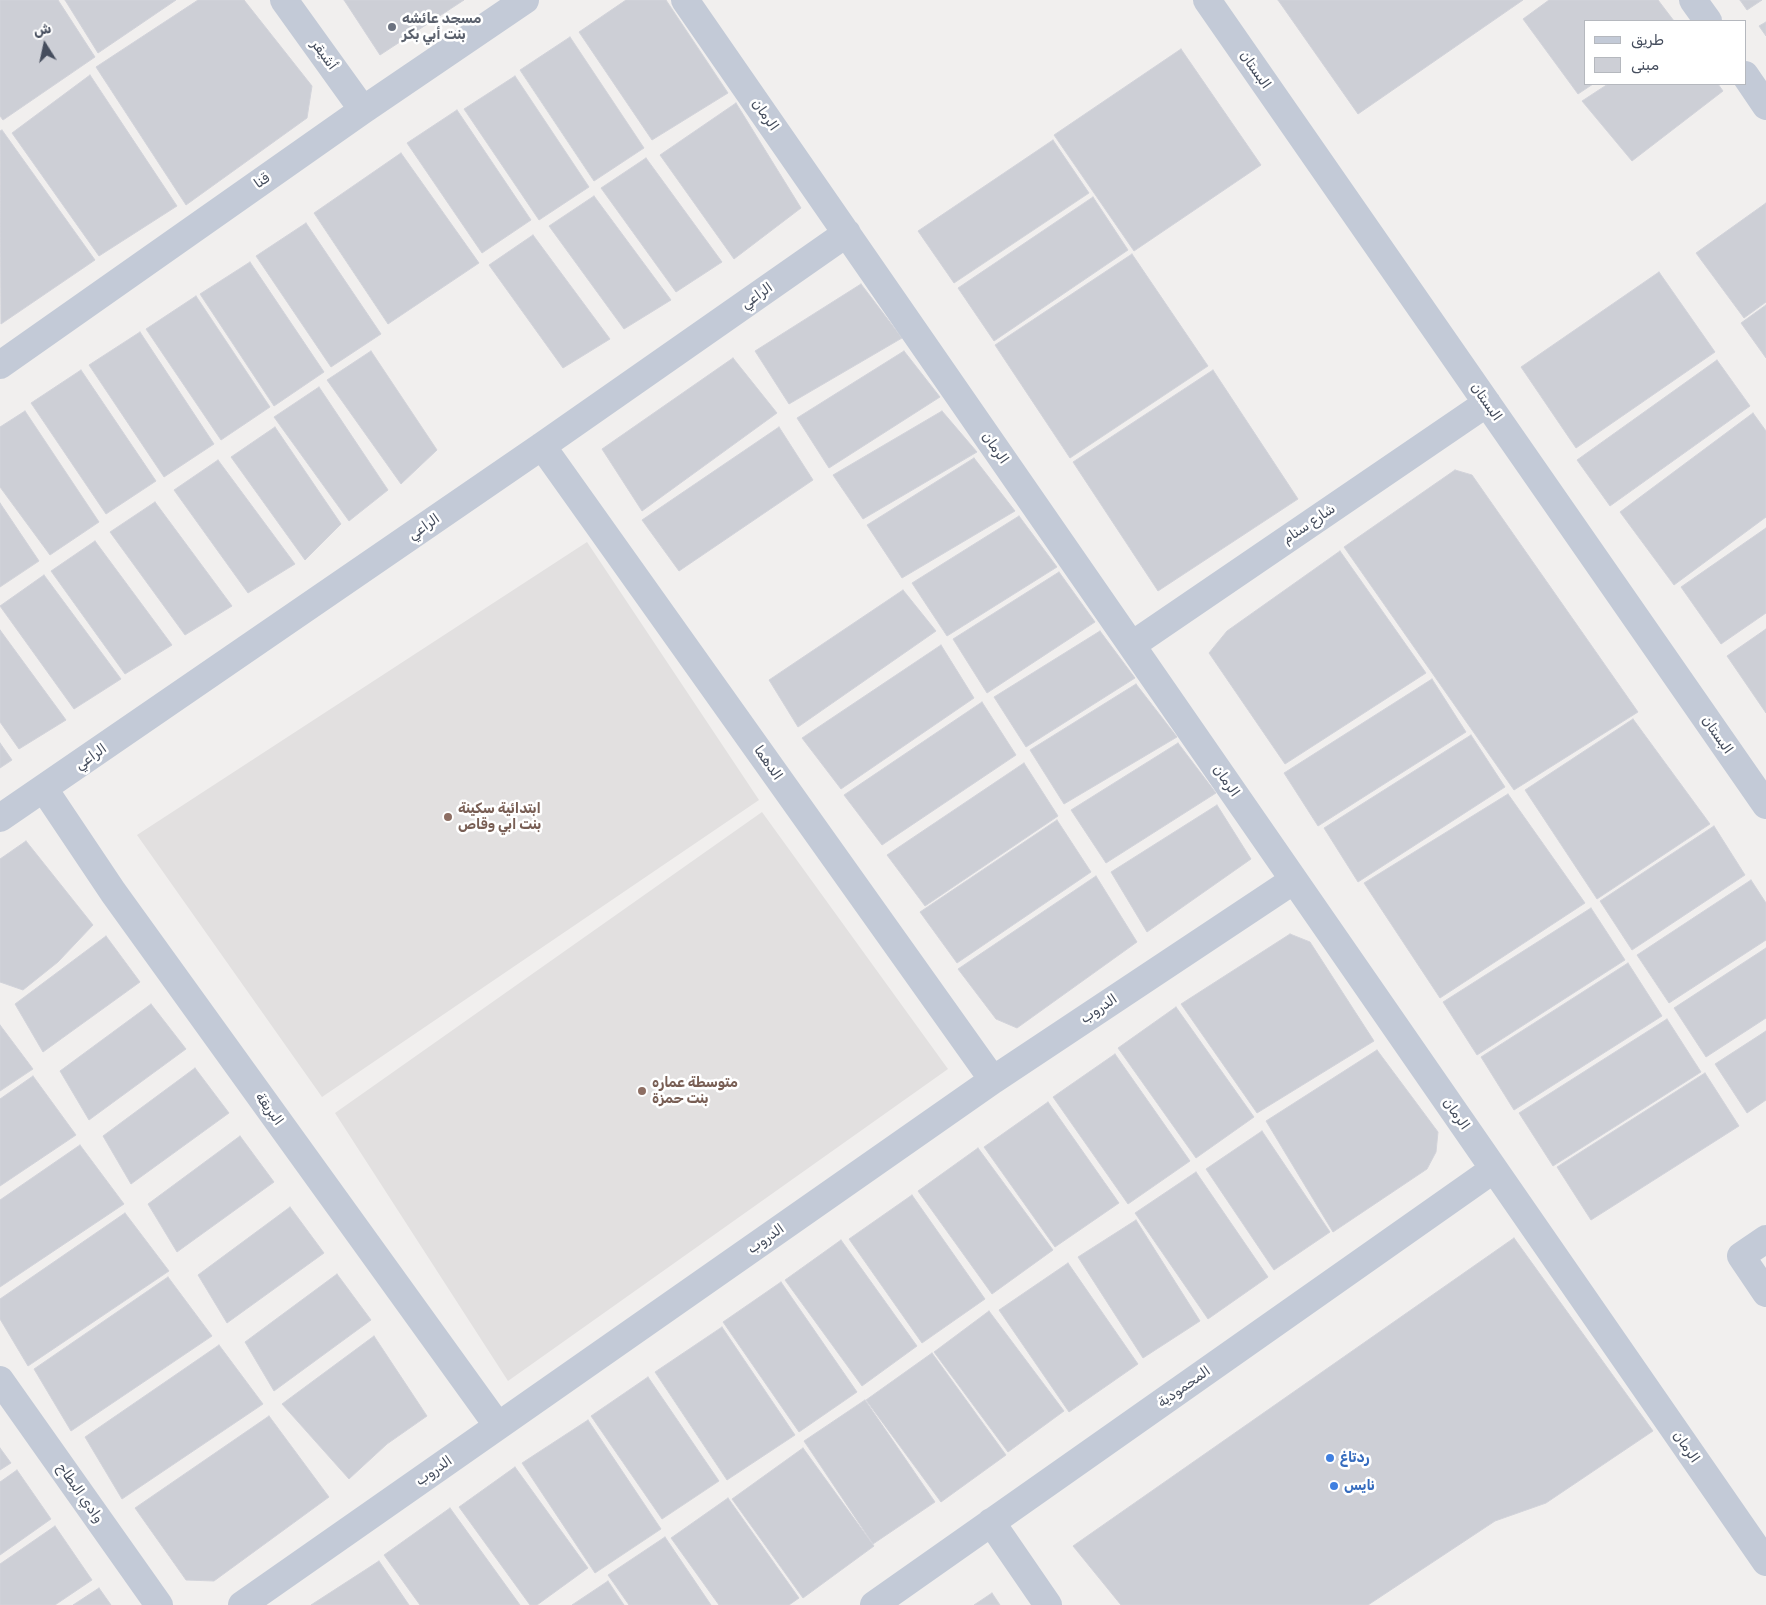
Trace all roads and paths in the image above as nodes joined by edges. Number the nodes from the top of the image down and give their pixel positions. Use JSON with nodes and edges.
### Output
{"nodes":[{"id":1,"x":284,"y":0,"type":"edge"},
{"id":2,"x":525,"y":0,"type":"edge"},
{"id":3,"x":686,"y":0,"type":"edge"},
{"id":4,"x":1206,"y":0,"type":"edge"},
{"id":5,"x":1694,"y":0,"type":"edge"},
{"id":6,"x":1707,"y":20,"type":"edge"},
{"id":7,"x":1746,"y":76,"type":"edge"},
{"id":8,"x":1766,"y":106,"type":"edge"},
{"id":9,"x":363,"y":110,"type":"junction"},
{"id":10,"x":847,"y":233,"type":"junction"},
{"id":11,"x":0,"y":365,"type":"edge"},
{"id":12,"x":1487,"y":403,"type":"junction"},
{"id":13,"x":542,"y":446,"type":"junction"},
{"id":14,"x":1132,"y":646,"type":"junction"},
{"id":15,"x":44,"y":789,"type":"junction"},
{"id":16,"x":1766,"y":805,"type":"edge"},
{"id":17,"x":0,"y":818,"type":"edge"},
{"id":18,"x":1294,"y":880,"type":"junction"},
{"id":19,"x":994,"y":1080,"type":"junction"},
{"id":20,"x":1494,"y":1169,"type":"junction"},
{"id":21,"x":1766,"y":1239,"type":"edge"},
{"id":22,"x":1766,"y":1293,"type":"edge"},
{"id":23,"x":0,"y":1380,"type":"edge"},
{"id":24,"x":498,"y":1426,"type":"junction"},
{"id":25,"x":991,"y":1522,"type":"junction"},
{"id":26,"x":1763,"y":1550,"type":"edge"},
{"id":27,"x":159,"y":1605,"type":"edge"},
{"id":28,"x":242,"y":1605,"type":"edge"},
{"id":29,"x":874,"y":1605,"type":"edge"},
{"id":30,"x":1048,"y":1605,"type":"edge"}],
"edges":[{"from":1,"to":9,"type":"street","name":"أشيقر"},
{"from":2,"to":9,"type":"street","name":"قنا"},
{"from":3,"to":10,"type":"street","name":"الرمان"},
{"from":4,"to":12,"type":"street","name":"البستان"},
{"from":5,"to":6,"type":"street"},
{"from":7,"to":8,"type":"street"},
{"from":9,"to":11,"type":"street","name":"قنا"},
{"from":10,"to":13,"type":"street","name":"الراعي"},
{"from":10,"to":14,"type":"street","name":"الرمان"},
{"from":12,"to":14,"type":"street","name":"شارع سنام"},
{"from":12,"to":16,"type":"street","name":"البستان"},
{"from":13,"to":15,"type":"street","name":"الراعي"},
{"from":13,"to":19,"type":"street","name":"الدهما"},
{"from":14,"to":18,"type":"street","name":"الرمان"},
{"from":15,"to":17,"type":"street","name":"الراعي"},
{"from":15,"to":24,"type":"street","name":"البريقة"},
{"from":18,"to":19,"type":"street","name":"الدروب"},
{"from":18,"to":20,"type":"street","name":"الرمان"},
{"from":19,"to":24,"type":"street","name":"الدروب"},
{"from":20,"to":25,"type":"street","name":"المحمودية"},
{"from":20,"to":26,"type":"street","name":"الرمان"},
{"from":21,"to":22,"type":"street"},
{"from":23,"to":27,"type":"street","name":"وادي البطاح"},
{"from":24,"to":28,"type":"street","name":"الدروب"},
{"from":25,"to":29,"type":"street","name":"المحمودية"},
{"from":25,"to":30,"type":"street"}]}
